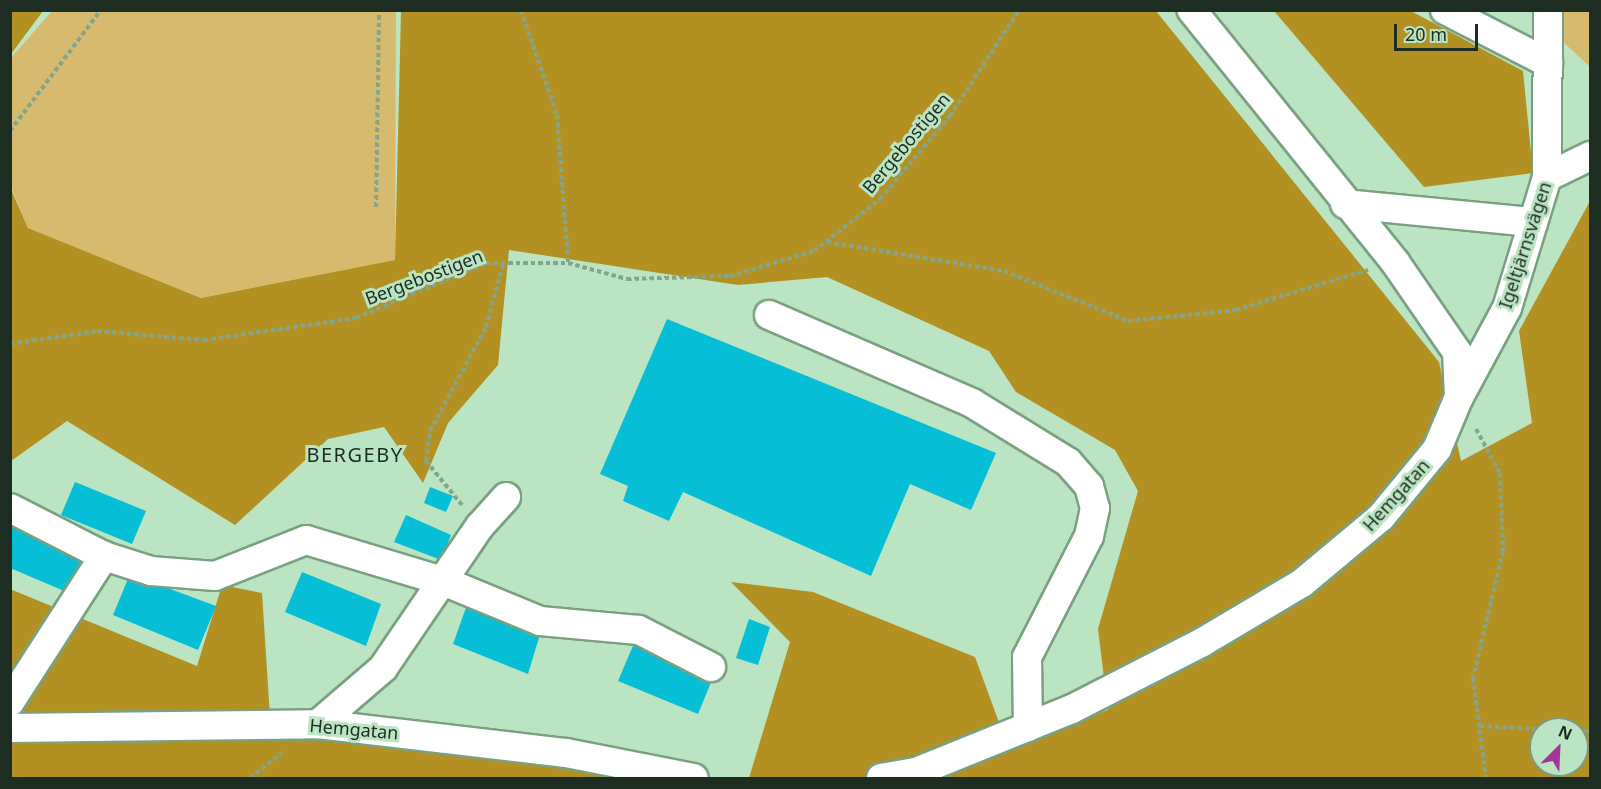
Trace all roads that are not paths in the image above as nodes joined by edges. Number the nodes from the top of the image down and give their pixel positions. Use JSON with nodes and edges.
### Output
{"nodes":[{"id":1,"x":1192,"y":10,"type":"edge"},
{"id":2,"x":1445,"y":10,"type":"edge"},
{"id":3,"x":1548,"y":10,"type":"edge"},
{"id":4,"x":1548,"y":63,"type":"junction"},
{"id":5,"x":1590,"y":156,"type":"edge"},
{"id":6,"x":1547,"y":177,"type":"junction"},
{"id":7,"x":1345,"y":204,"type":"junction"},
{"id":8,"x":1533,"y":222,"type":"junction"},
{"id":9,"x":769,"y":315,"type":"dead end"},
{"id":10,"x":1459,"y":397,"type":"junction"},
{"id":11,"x":506,"y":497,"type":"dead end"},
{"id":12,"x":10,"y":508,"type":"edge"},
{"id":13,"x":104,"y":556,"type":"junction"},
{"id":14,"x":443,"y":580,"type":"junction"},
{"id":15,"x":711,"y":667,"type":"dead end"},
{"id":16,"x":10,"y":702,"type":"edge"},
{"id":17,"x":318,"y":724,"type":"junction"},
{"id":18,"x":1028,"y":727,"type":"junction"},
{"id":19,"x":10,"y":728,"type":"edge"},
{"id":20,"x":920,"y":775,"type":"edge"},
{"id":21,"x":694,"y":778,"type":"edge"},
{"id":22,"x":881,"y":778,"type":"edge"}],
"edges":[{"from":1,"to":7,"type":"street","name":"Hemgatan"},
{"from":2,"to":4,"type":"street"},
{"from":3,"to":4,"type":"street","name":"Igeltjärnsvägen"},
{"from":4,"to":6,"type":"street","name":"Igeltjärnsvägen"},
{"from":5,"to":6,"type":"street"},
{"from":6,"to":8,"type":"street","name":"Igeltjärnsvägen"},
{"from":7,"to":8,"type":"street"},
{"from":7,"to":10,"type":"street","name":"Hemgatan"},
{"from":8,"to":10,"type":"street","name":"Igeltjärnsvägen"},
{"from":9,"to":18,"type":"street"},
{"from":10,"to":18,"type":"street","name":"Hemgatan"},
{"from":11,"to":14,"type":"street"},
{"from":12,"to":13,"type":"street"},
{"from":13,"to":14,"type":"street"},
{"from":13,"to":16,"type":"street"},
{"from":14,"to":15,"type":"street"},
{"from":14,"to":17,"type":"street"},
{"from":17,"to":19,"type":"street","name":"Hemgatan"},
{"from":17,"to":21,"type":"street","name":"Hemgatan"},
{"from":18,"to":20,"type":"street","name":"Hemgatan"},
{"from":20,"to":22,"type":"street","name":"Hemgatan"}]}
